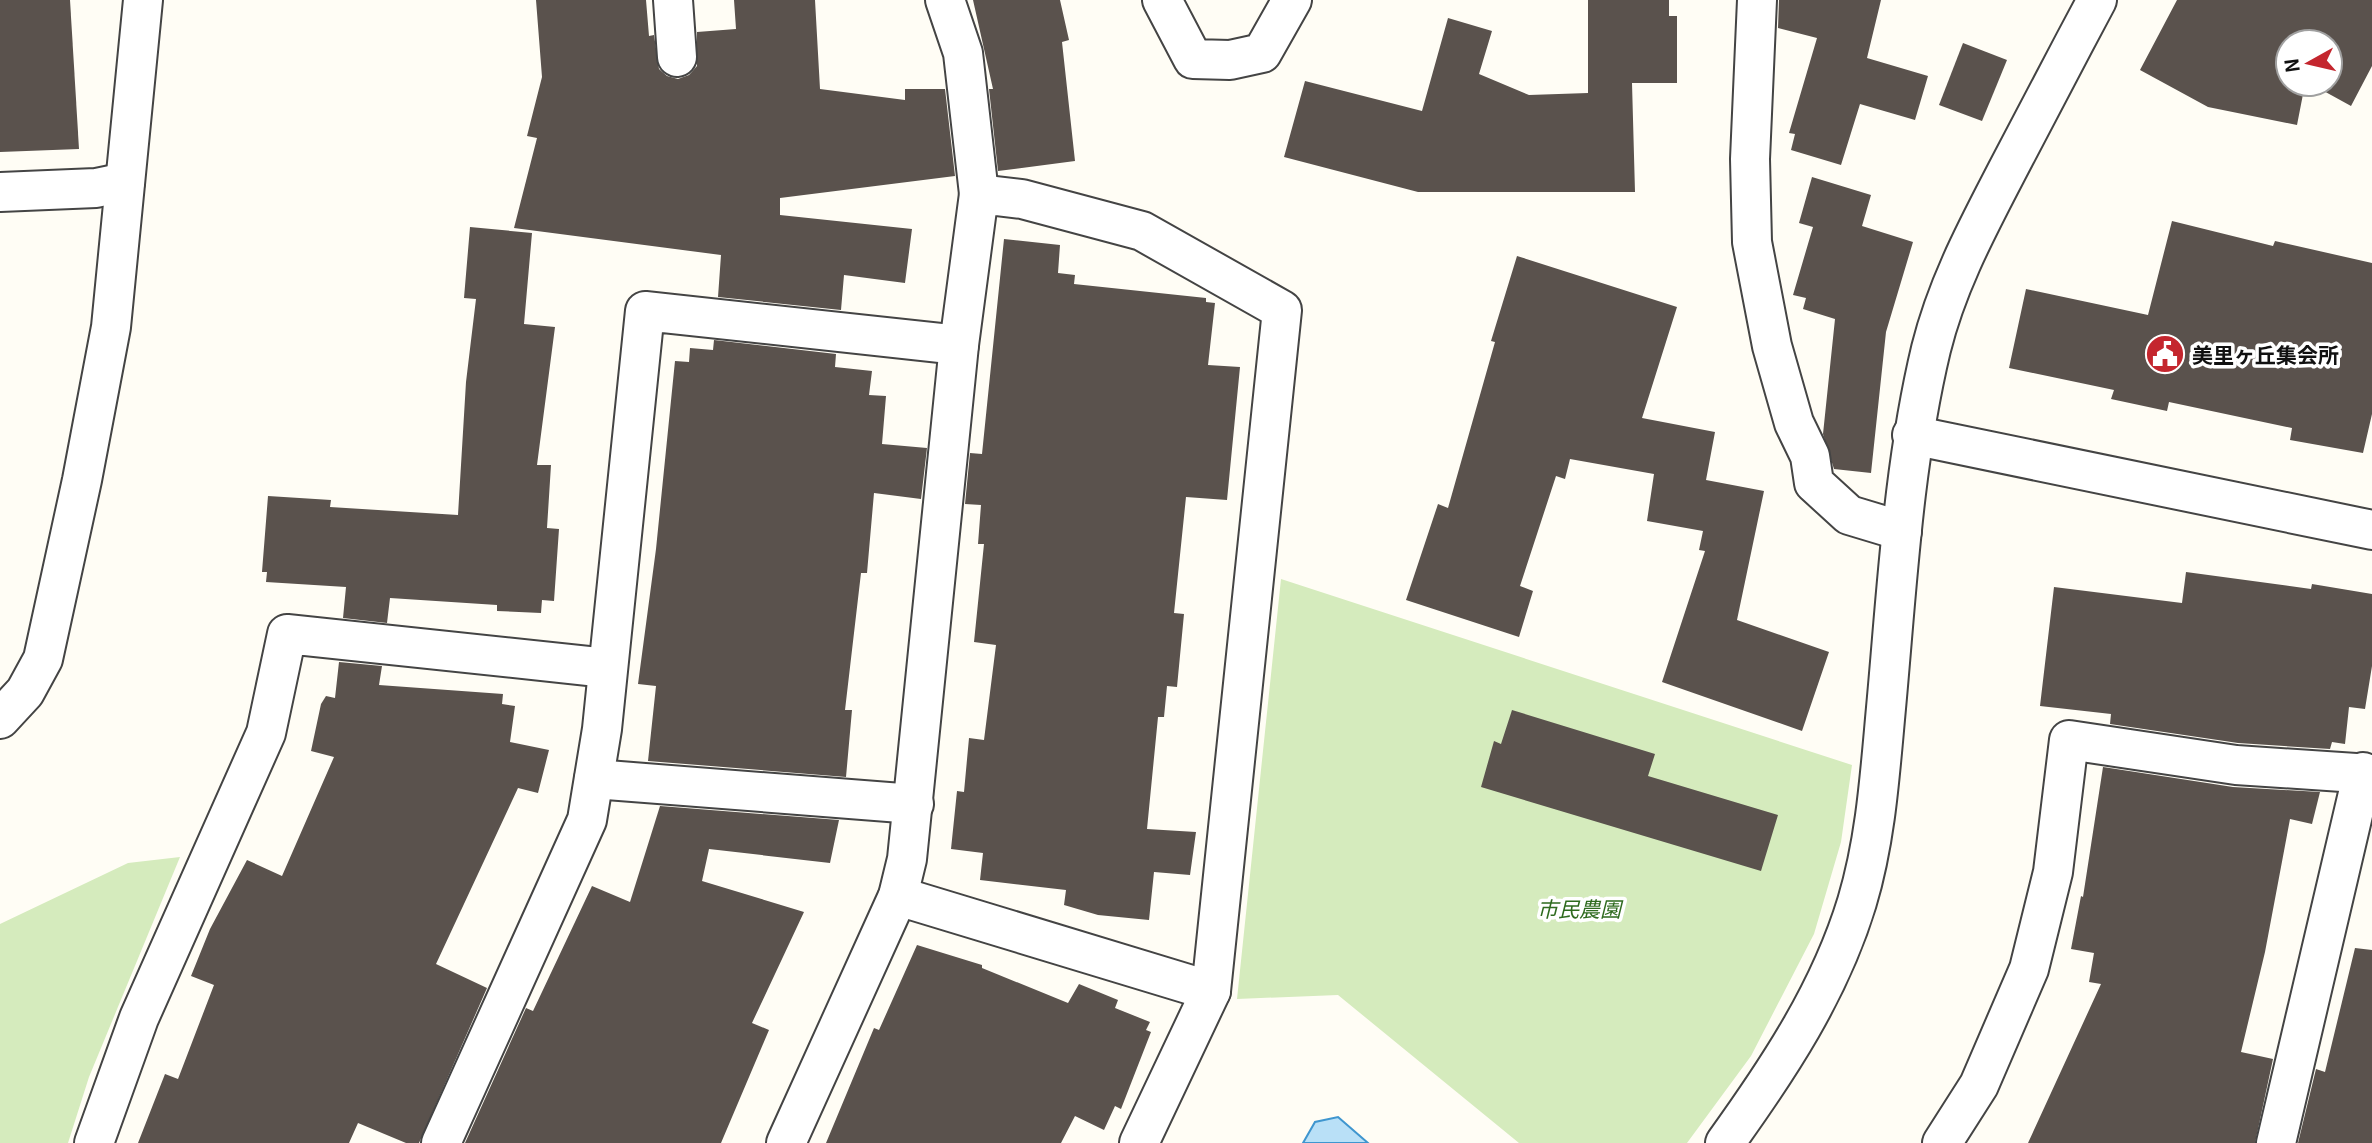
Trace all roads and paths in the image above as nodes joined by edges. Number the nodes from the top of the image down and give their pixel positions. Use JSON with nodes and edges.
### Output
{"nodes":[{"id":1,"x":143,"y":0,"type":"edge"},
{"id":2,"x":673,"y":0,"type":"edge"},
{"id":3,"x":945,"y":0,"type":"edge"},
{"id":4,"x":1162,"y":0,"type":"edge"},
{"id":5,"x":1292,"y":0,"type":"edge"},
{"id":6,"x":1757,"y":0,"type":"edge"},
{"id":7,"x":2096,"y":0,"type":"edge"},
{"id":8,"x":677,"y":57,"type":"dead end"},
{"id":9,"x":125,"y":182,"type":"junction"},
{"id":10,"x":0,"y":192,"type":"edge"},
{"id":11,"x":979,"y":194,"type":"junction"},
{"id":12,"x":959,"y":345,"type":"junction"},
{"id":13,"x":1912,"y":435,"type":"junction"},
{"id":14,"x":2372,"y":530,"type":"edge"},
{"id":15,"x":1902,"y":531,"type":"junction"},
{"id":16,"x":607,"y":668,"type":"junction"},
{"id":17,"x":0,"y":719,"type":"edge"},
{"id":18,"x":2367,"y":773,"type":"edge"},
{"id":19,"x":594,"y":779,"type":"junction"},
{"id":20,"x":914,"y":804,"type":"junction"},
{"id":21,"x":898,"y":896,"type":"junction"},
{"id":22,"x":1211,"y":991,"type":"junction"},
{"id":23,"x":94,"y":1143,"type":"edge"},
{"id":24,"x":440,"y":1143,"type":"edge"},
{"id":25,"x":786,"y":1143,"type":"edge"},
{"id":26,"x":1139,"y":1143,"type":"edge"},
{"id":27,"x":1725,"y":1143,"type":"edge"},
{"id":28,"x":1941,"y":1143,"type":"edge"},
{"id":29,"x":2276,"y":1143,"type":"edge"}],
"edges":[{"from":1,"to":9,"type":"street"},
{"from":2,"to":8,"type":"street"},
{"from":3,"to":11,"type":"street"},
{"from":4,"to":5,"type":"street"},
{"from":6,"to":15,"type":"street"},
{"from":7,"to":13,"type":"street"},
{"from":9,"to":10,"type":"street"},
{"from":9,"to":17,"type":"street"},
{"from":11,"to":12,"type":"street"},
{"from":11,"to":22,"type":"street"},
{"from":12,"to":16,"type":"street"},
{"from":12,"to":20,"type":"street"},
{"from":13,"to":14,"type":"street"},
{"from":13,"to":15,"type":"street"},
{"from":15,"to":27,"type":"street"},
{"from":16,"to":19,"type":"street"},
{"from":16,"to":23,"type":"street"},
{"from":18,"to":28,"type":"street"},
{"from":18,"to":29,"type":"street"},
{"from":19,"to":20,"type":"street"},
{"from":19,"to":24,"type":"street"},
{"from":20,"to":21,"type":"street"},
{"from":21,"to":22,"type":"street"},
{"from":21,"to":25,"type":"street"},
{"from":22,"to":26,"type":"street"}]}
